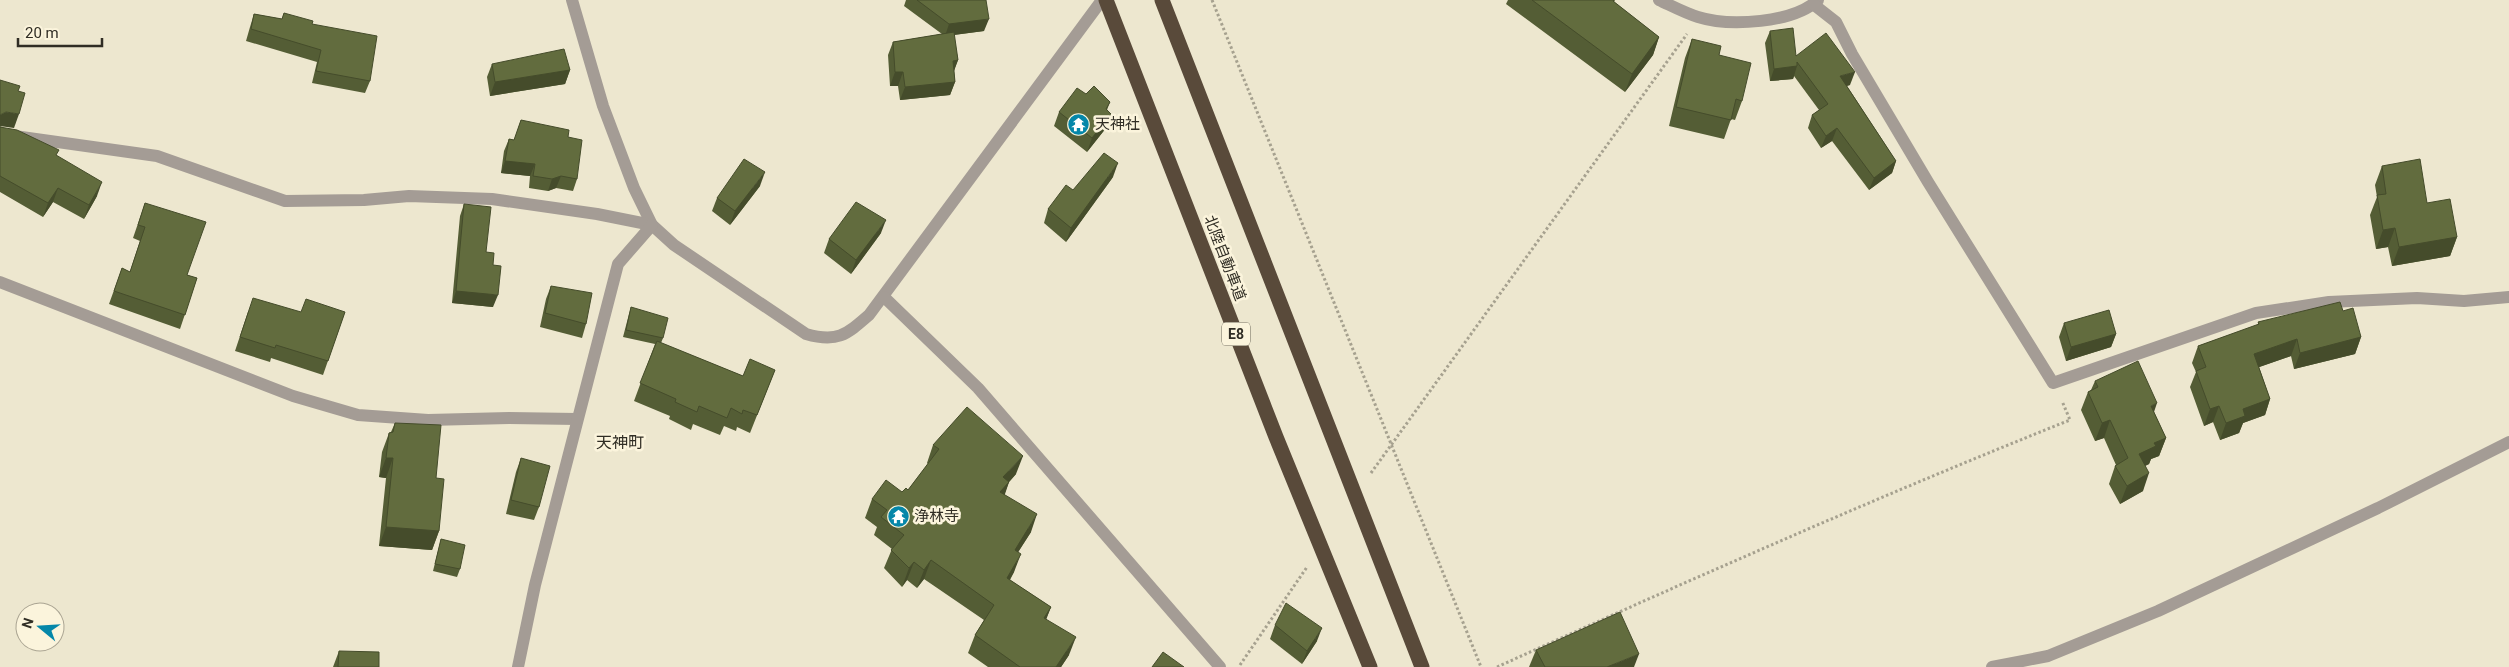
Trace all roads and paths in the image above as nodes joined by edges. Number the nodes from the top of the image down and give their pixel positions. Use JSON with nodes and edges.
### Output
{"nodes":[{"id":1,"x":572,"y":0,"type":"edge"},
{"id":2,"x":1104,"y":0,"type":"edge"},
{"id":3,"x":1162,"y":0,"type":"edge"},
{"id":4,"x":1212,"y":0,"type":"edge"},
{"id":5,"x":1659,"y":0,"type":"edge"},
{"id":6,"x":1816,"y":2,"type":"edge"},
{"id":7,"x":1699,"y":17,"type":"junction"},
{"id":8,"x":0,"y":134,"type":"edge"},
{"id":9,"x":652,"y":225,"type":"junction"},
{"id":10,"x":0,"y":282,"type":"edge"},
{"id":11,"x":2509,"y":296,"type":"edge"},
{"id":12,"x":884,"y":297,"type":"junction"},
{"id":13,"x":2053,"y":383,"type":"junction"},
{"id":14,"x":578,"y":420,"type":"junction"},
{"id":15,"x":1392,"y":442,"type":"junction"},
{"id":16,"x":2509,"y":442,"type":"edge"},
{"id":17,"x":1370,"y":474,"type":"dead end"},
{"id":18,"x":1310,"y":562,"type":"dead end"},
{"id":19,"x":518,"y":667,"type":"edge"},
{"id":20,"x":1220,"y":667,"type":"edge"},
{"id":21,"x":1238,"y":667,"type":"edge"},
{"id":22,"x":1370,"y":667,"type":"edge"},
{"id":23,"x":1422,"y":667,"type":"edge"},
{"id":24,"x":1481,"y":667,"type":"edge"},
{"id":25,"x":1498,"y":667,"type":"edge"},
{"id":26,"x":1992,"y":667,"type":"edge"}],
"edges":[{"from":1,"to":9,"type":"street"},
{"from":2,"to":12,"type":"street"},
{"from":2,"to":22,"type":"highway","name":"北陸自動車道","number":"E8"},
{"from":3,"to":23,"type":"highway"},
{"from":4,"to":15,"type":"path"},
{"from":5,"to":7,"type":"street"},
{"from":6,"to":7,"type":"street"},
{"from":6,"to":13,"type":"street"},
{"from":7,"to":15,"type":"path"},
{"from":8,"to":9,"type":"street"},
{"from":9,"to":12,"type":"street"},
{"from":9,"to":14,"type":"street"},
{"from":10,"to":14,"type":"street"},
{"from":11,"to":13,"type":"street"},
{"from":12,"to":20,"type":"street"},
{"from":13,"to":25,"type":"path"},
{"from":14,"to":19,"type":"street"},
{"from":15,"to":17,"type":"path"},
{"from":15,"to":24,"type":"path"},
{"from":16,"to":26,"type":"street"},
{"from":18,"to":21,"type":"path"}]}
